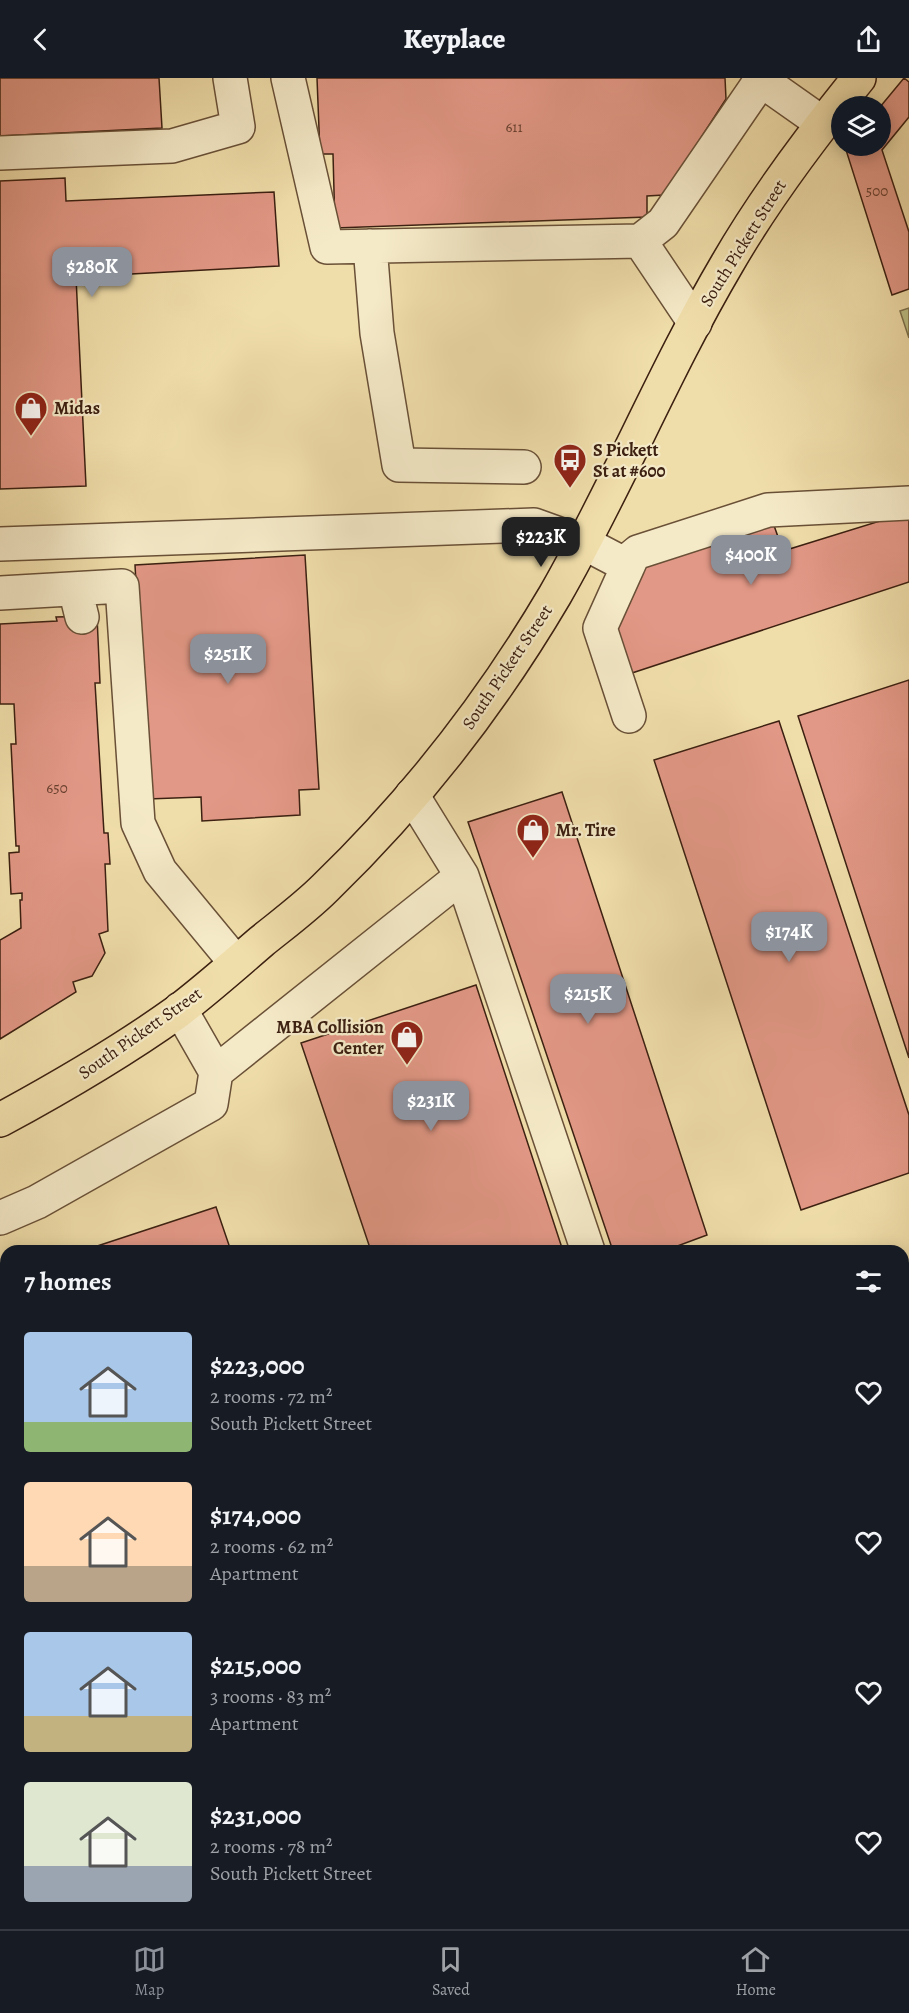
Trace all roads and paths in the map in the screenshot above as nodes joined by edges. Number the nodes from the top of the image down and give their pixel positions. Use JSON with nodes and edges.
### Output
{"nodes":[{"id":1,"x":230,"y":78,"type":"edge"},
{"id":2,"x":288,"y":78,"type":"edge"},
{"id":3,"x":859,"y":78,"type":"edge"},
{"id":4,"x":761,"y":79,"type":"edge"},
{"id":5,"x":822,"y":123,"type":"junction"},
{"id":6,"x":0,"y":153,"type":"edge"},
{"id":7,"x":640,"y":241,"type":"junction"},
{"id":8,"x":370,"y":246,"type":"junction"},
{"id":9,"x":695,"y":323,"type":"junction"},
{"id":10,"x":524,"y":467,"type":"dead end"},
{"id":11,"x":909,"y":502,"type":"edge"},
{"id":12,"x":584,"y":543,"type":"junction"},
{"id":13,"x":0,"y":544,"type":"edge"},
{"id":14,"x":628,"y":566,"type":"junction"},
{"id":15,"x":0,"y":593,"type":"edge"},
{"id":16,"x":629,"y":716,"type":"dead end"},
{"id":17,"x":412,"y":795,"type":"junction"},
{"id":18,"x":462,"y":876,"type":"junction"},
{"id":19,"x":237,"y":963,"type":"junction"},
{"id":20,"x":180,"y":1009,"type":"junction"},
{"id":21,"x":216,"y":1072,"type":"junction"},
{"id":22,"x":0,"y":1120,"type":"edge"},
{"id":23,"x":0,"y":1218,"type":"edge"},
{"id":24,"x":586,"y":1245,"type":"edge"}],
"edges":[{"from":1,"to":6,"type":"street"},
{"from":2,"to":8,"type":"street"},
{"from":3,"to":5,"type":"main road","name":"South Pickett Street"},
{"from":4,"to":5,"type":"street"},
{"from":4,"to":7,"type":"street"},
{"from":5,"to":9,"type":"main road","name":"South Pickett Street"},
{"from":7,"to":8,"type":"street"},
{"from":7,"to":9,"type":"street"},
{"from":8,"to":10,"type":"street"},
{"from":9,"to":12,"type":"main road","name":"South Pickett Street"},
{"from":11,"to":14,"type":"street"},
{"from":12,"to":13,"type":"street"},
{"from":12,"to":14,"type":"street"},
{"from":12,"to":17,"type":"main road","name":"South Pickett Street"},
{"from":14,"to":16,"type":"street"},
{"from":15,"to":19,"type":"street"},
{"from":17,"to":18,"type":"street"},
{"from":17,"to":19,"type":"main road","name":"South Pickett Street"},
{"from":18,"to":21,"type":"street"},
{"from":18,"to":24,"type":"street"},
{"from":19,"to":20,"type":"main road","name":"South Pickett Street"},
{"from":20,"to":21,"type":"street"},
{"from":20,"to":22,"type":"main road","name":"South Pickett Street"},
{"from":21,"to":23,"type":"street"}]}
